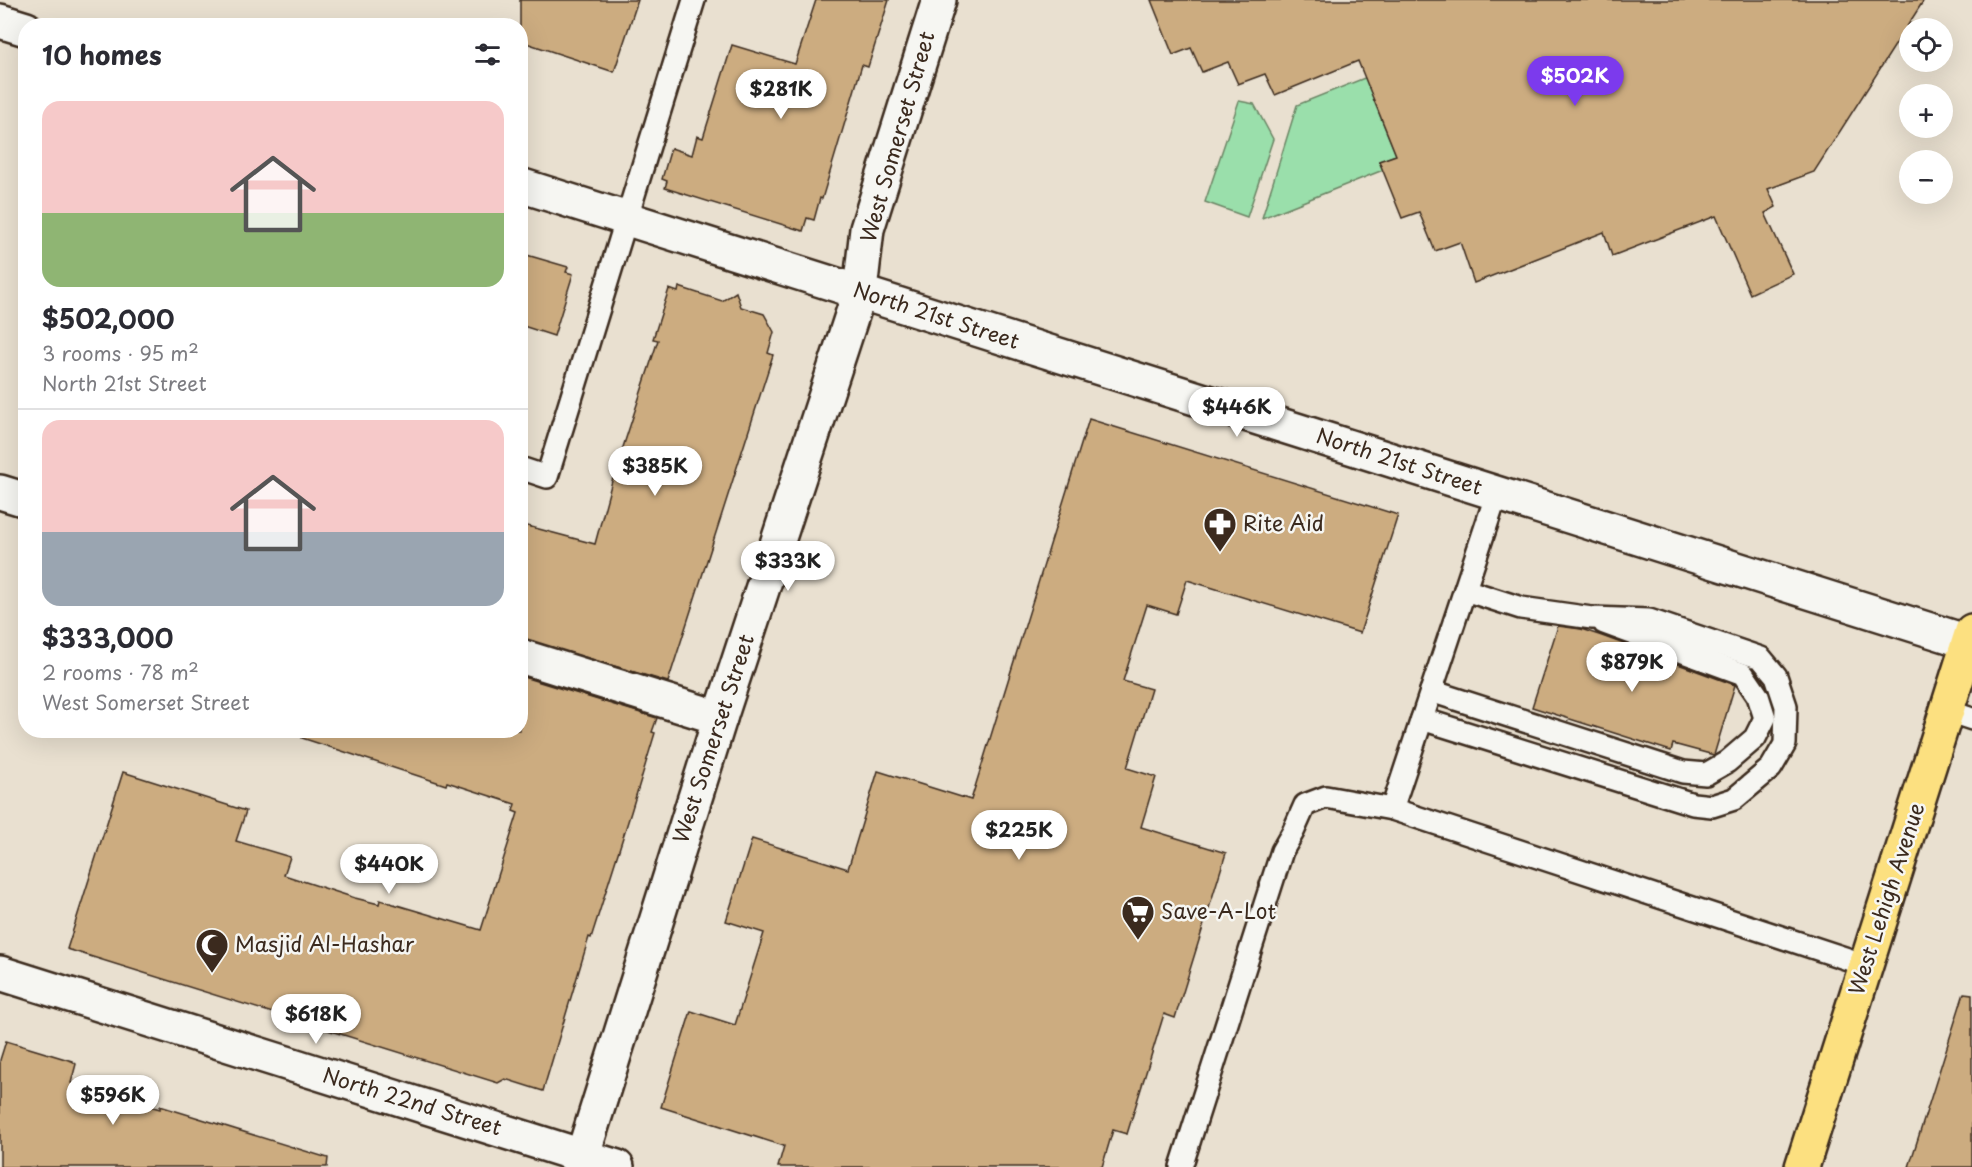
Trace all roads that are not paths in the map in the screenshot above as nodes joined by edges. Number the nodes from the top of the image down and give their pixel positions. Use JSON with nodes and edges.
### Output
{"nodes":[{"id":1,"x":694,"y":0,"type":"edge"},
{"id":2,"x":939,"y":0,"type":"edge"},
{"id":3,"x":0,"y":21,"type":"edge"},
{"id":4,"x":18,"y":27,"type":"edge"},
{"id":5,"x":528,"y":187,"type":"edge"},
{"id":6,"x":626,"y":218,"type":"junction"},
{"id":7,"x":860,"y":291,"type":"junction"},
{"id":8,"x":528,"y":471,"type":"edge"},
{"id":9,"x":0,"y":492,"type":"edge"},
{"id":10,"x":1497,"y":493,"type":"junction"},
{"id":11,"x":18,"y":498,"type":"edge"},
{"id":12,"x":1465,"y":590,"type":"junction"},
{"id":13,"x":1592,"y":618,"type":"junction"},
{"id":14,"x":1970,"y":636,"type":"edge"},
{"id":15,"x":528,"y":658,"type":"edge"},
{"id":16,"x":1431,"y":692,"type":"junction"},
{"id":17,"x":1960,"y":715,"type":"edge"},
{"id":18,"x":720,"y":718,"type":"junction"},
{"id":19,"x":1422,"y":719,"type":"junction"},
{"id":20,"x":1392,"y":809,"type":"junction"},
{"id":21,"x":1866,"y":965,"type":"junction"},
{"id":22,"x":0,"y":973,"type":"edge"},
{"id":23,"x":581,"y":1161,"type":"edge"},
{"id":24,"x":617,"y":1167,"type":"edge"},
{"id":25,"x":1181,"y":1167,"type":"edge"},
{"id":26,"x":1802,"y":1167,"type":"edge"}],
"edges":[{"from":1,"to":6,"type":"lane"},
{"from":2,"to":7,"type":"street","name":"West Somerset Street"},
{"from":3,"to":4,"type":"street"},
{"from":5,"to":6,"type":"street","name":"North 21st Street"},
{"from":6,"to":7,"type":"street","name":"North 21st Street"},
{"from":6,"to":8,"type":"lane"},
{"from":7,"to":10,"type":"street","name":"North 21st Street"},
{"from":7,"to":18,"type":"street","name":"West Somerset Street"},
{"from":9,"to":11,"type":"street"},
{"from":10,"to":12,"type":"lane"},
{"from":10,"to":14,"type":"street","name":"North 21st Street"},
{"from":12,"to":13,"type":"lane"},
{"from":12,"to":16,"type":"lane"},
{"from":13,"to":16,"type":"lane"},
{"from":13,"to":19,"type":"lane"},
{"from":14,"to":17,"type":"main road","name":"West Lehigh Avenue"},
{"from":15,"to":18,"type":"street"},
{"from":16,"to":19,"type":"lane"},
{"from":17,"to":21,"type":"main road","name":"West Lehigh Avenue"},
{"from":18,"to":23,"type":"street","name":"West Somerset Street"},
{"from":19,"to":20,"type":"lane"},
{"from":20,"to":21,"type":"lane"},
{"from":20,"to":25,"type":"lane"},
{"from":21,"to":26,"type":"main road","name":"West Lehigh Avenue"},
{"from":22,"to":23,"type":"street","name":"North 22nd Street"},
{"from":23,"to":24,"type":"street","name":"North 22nd Street"}]}
